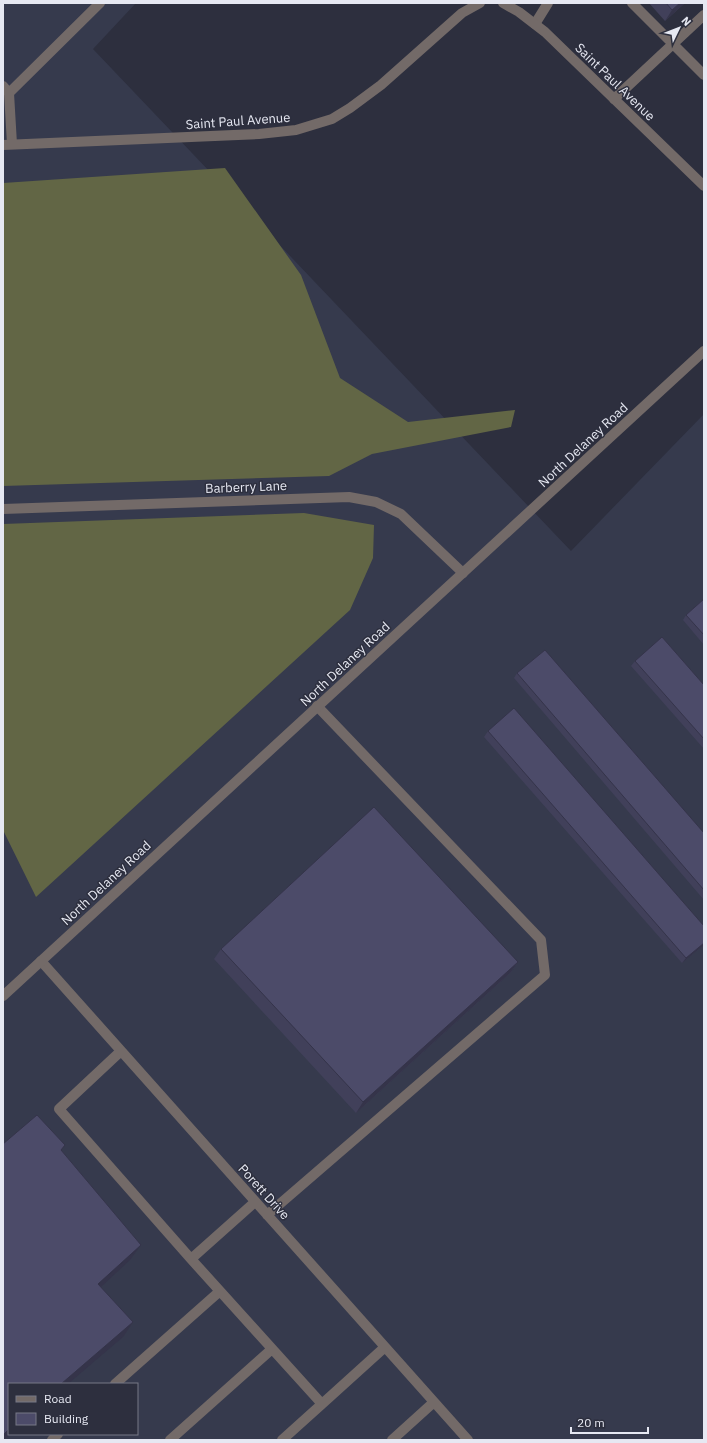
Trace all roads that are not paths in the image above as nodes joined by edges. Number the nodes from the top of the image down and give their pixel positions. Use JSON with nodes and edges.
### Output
{"nodes":[{"id":1,"x":100,"y":3,"type":"edge"},
{"id":2,"x":480,"y":3,"type":"edge"},
{"id":3,"x":503,"y":3,"type":"edge"},
{"id":4,"x":548,"y":3,"type":"edge"},
{"id":5,"x":632,"y":3,"type":"edge"},
{"id":6,"x":704,"y":15,"type":"edge"},
{"id":7,"x":534,"y":24,"type":"junction"},
{"id":8,"x":674,"y":44,"type":"junction"},
{"id":9,"x":704,"y":75,"type":"edge"},
{"id":10,"x":6,"y":89,"type":"edge"},
{"id":11,"x":614,"y":99,"type":"junction"},
{"id":12,"x":7,"y":145,"type":"edge"},
{"id":13,"x":704,"y":186,"type":"edge"},
{"id":14,"x":704,"y":351,"type":"edge"},
{"id":15,"x":3,"y":509,"type":"edge"},
{"id":16,"x":462,"y":573,"type":"junction"},
{"id":17,"x":317,"y":706,"type":"junction"},
{"id":18,"x":41,"y":961,"type":"junction"},
{"id":19,"x":3,"y":996,"type":"edge"},
{"id":20,"x":121,"y":1051,"type":"junction"},
{"id":21,"x":255,"y":1202,"type":"junction"},
{"id":22,"x":267,"y":1215,"type":"junction"},
{"id":23,"x":191,"y":1259,"type":"junction"},
{"id":24,"x":220,"y":1291,"type":"junction"},
{"id":25,"x":385,"y":1347,"type":"junction"},
{"id":26,"x":272,"y":1349,"type":"junction"},
{"id":27,"x":116,"y":1383,"type":"edge"},
{"id":28,"x":434,"y":1402,"type":"junction"},
{"id":29,"x":322,"y":1404,"type":"junction"},
{"id":30,"x":170,"y":1440,"type":"edge"},
{"id":31,"x":282,"y":1440,"type":"edge"},
{"id":32,"x":392,"y":1440,"type":"edge"},
{"id":33,"x":468,"y":1440,"type":"edge"}],
"edges":[{"from":1,"to":10,"type":"street"},
{"from":2,"to":12,"type":"street","name":"Saint Paul Avenue"},
{"from":3,"to":7,"type":"street","name":"Saint Paul Avenue"},
{"from":4,"to":7,"type":"street"},
{"from":5,"to":8,"type":"street"},
{"from":6,"to":8,"type":"street"},
{"from":7,"to":11,"type":"street","name":"Saint Paul Avenue"},
{"from":8,"to":9,"type":"street"},
{"from":8,"to":11,"type":"street"},
{"from":10,"to":12,"type":"street"},
{"from":11,"to":13,"type":"street","name":"Saint Paul Avenue"},
{"from":14,"to":16,"type":"street","name":"North Delaney Road"},
{"from":15,"to":16,"type":"street","name":"Barberry Lane"},
{"from":16,"to":17,"type":"street","name":"North Delaney Road"},
{"from":17,"to":18,"type":"street","name":"North Delaney Road"},
{"from":17,"to":22,"type":"street"},
{"from":18,"to":19,"type":"street","name":"North Delaney Road"},
{"from":18,"to":20,"type":"street","name":"Porett Drive"},
{"from":20,"to":21,"type":"street","name":"Porett Drive"},
{"from":20,"to":23,"type":"street"},
{"from":21,"to":22,"type":"street","name":"Porett Drive"},
{"from":21,"to":23,"type":"street"},
{"from":22,"to":25,"type":"street","name":"Porett Drive"},
{"from":23,"to":24,"type":"street"},
{"from":24,"to":26,"type":"street"},
{"from":24,"to":27,"type":"street"},
{"from":25,"to":28,"type":"street","name":"Porett Drive"},
{"from":25,"to":29,"type":"street"},
{"from":26,"to":29,"type":"street"},
{"from":26,"to":30,"type":"street"},
{"from":28,"to":32,"type":"street"},
{"from":28,"to":33,"type":"street","name":"Porett Drive"},
{"from":29,"to":31,"type":"street"}]}
